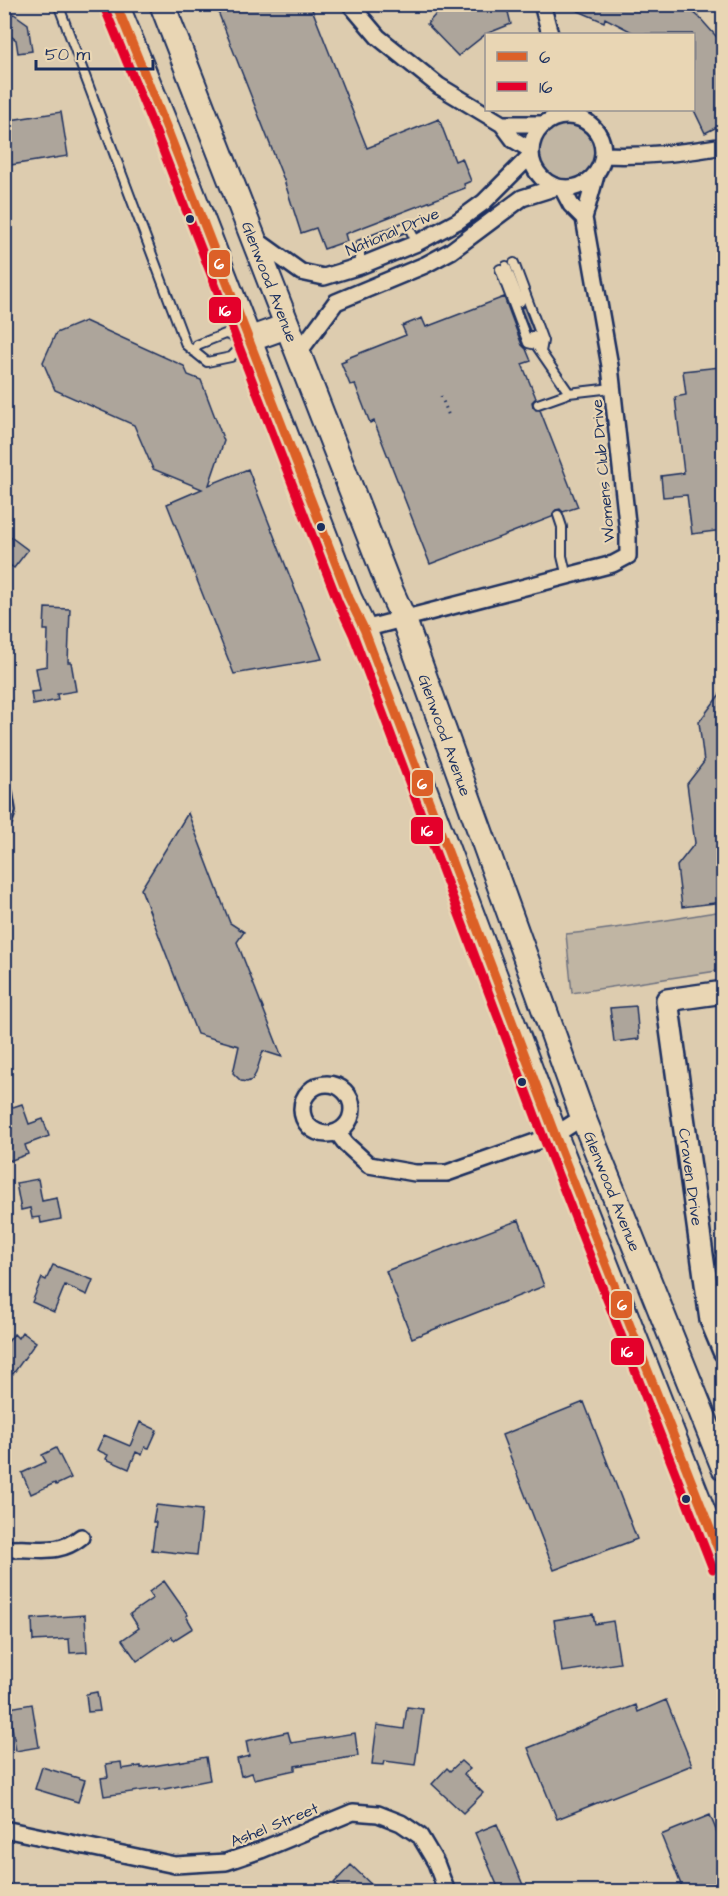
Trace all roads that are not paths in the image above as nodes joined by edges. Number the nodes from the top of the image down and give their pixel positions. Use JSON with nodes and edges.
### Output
{"nodes":[{"id":1,"x":58,"y":4,"type":"edge"},
{"id":2,"x":116,"y":4,"type":"edge"},
{"id":3,"x":162,"y":4,"type":"edge"},
{"id":4,"x":350,"y":4,"type":"edge"},
{"id":5,"x":542,"y":4,"type":"edge"},
{"id":6,"x":550,"y":33,"type":"edge"},
{"id":7,"x":577,"y":114,"type":"edge"},
{"id":8,"x":552,"y":117,"type":"edge"},
{"id":9,"x":502,"y":124,"type":"junction"},
{"id":10,"x":723,"y":146,"type":"edge"},
{"id":11,"x":531,"y":153,"type":"junction"},
{"id":12,"x":603,"y":155,"type":"junction"},
{"id":13,"x":596,"y":175,"type":"junction"},
{"id":14,"x":559,"y":188,"type":"junction"},
{"id":15,"x":584,"y":218,"type":"junction"},
{"id":16,"x":253,"y":238,"type":"junction"},
{"id":17,"x":507,"y":266,"type":"junction"},
{"id":18,"x":520,"y":302,"type":"dead end"},
{"id":19,"x":287,"y":326,"type":"junction"},
{"id":20,"x":533,"y":336,"type":"dead end"},
{"id":21,"x":248,"y":340,"type":"junction"},
{"id":22,"x":538,"y":348,"type":"junction"},
{"id":23,"x":194,"y":352,"type":"junction"},
{"id":24,"x":299,"y":352,"type":"junction"},
{"id":25,"x":612,"y":388,"type":"junction"},
{"id":26,"x":569,"y":393,"type":"junction"},
{"id":27,"x":538,"y":404,"type":"dead end"},
{"id":28,"x":558,"y":515,"type":"dead end"},
{"id":29,"x":567,"y":577,"type":"junction"},
{"id":30,"x":404,"y":620,"type":"junction"},
{"id":31,"x":364,"y":629,"type":"junction"},
{"id":32,"x":4,"y":794,"type":"edge"},
{"id":33,"x":4,"y":820,"type":"edge"},
{"id":34,"x":723,"y":992,"type":"edge"},
{"id":35,"x":584,"y":1117,"type":"junction"},
{"id":36,"x":337,"y":1132,"type":"dead end"},
{"id":37,"x":555,"y":1135,"type":"junction"},
{"id":38,"x":723,"y":1352,"type":"edge"},
{"id":39,"x":723,"y":1468,"type":"edge"},
{"id":40,"x":716,"y":1524,"type":"edge"},
{"id":41,"x":81,"y":1537,"type":"dead end"},
{"id":42,"x":4,"y":1551,"type":"edge"},
{"id":43,"x":723,"y":1565,"type":"edge"},
{"id":44,"x":4,"y":1829,"type":"edge"},
{"id":45,"x":447,"y":1892,"type":"edge"}],
"edges":[{"from":1,"to":23,"type":"lane"},
{"from":2,"to":21,"type":"main road","name":"Glenwood Avenue"},
{"from":3,"to":16,"type":"main road","name":"Glenwood Avenue"},
{"from":4,"to":9,"type":"street"},
{"from":5,"to":6,"type":"street"},
{"from":7,"to":8,"type":"street"},
{"from":7,"to":12,"type":"street"},
{"from":8,"to":9,"type":"street"},
{"from":8,"to":11,"type":"street"},
{"from":9,"to":11,"type":"street"},
{"from":10,"to":12,"type":"street"},
{"from":11,"to":14,"type":"street"},
{"from":11,"to":16,"type":"street","name":"National Drive"},
{"from":12,"to":13,"type":"street"},
{"from":13,"to":14,"type":"street"},
{"from":13,"to":15,"type":"street","name":"Womens Club Drive"},
{"from":14,"to":15,"type":"street","name":"Womens Club Drive"},
{"from":14,"to":24,"type":"street"},
{"from":15,"to":25,"type":"street","name":"Womens Club Drive"},
{"from":16,"to":19,"type":"main road","name":"Glenwood Avenue"},
{"from":17,"to":18,"type":"lane"},
{"from":17,"to":22,"type":"lane"},
{"from":17,"to":22,"type":"lane"},
{"from":19,"to":21,"type":"main road"},
{"from":19,"to":24,"type":"main road","name":"Glenwood Avenue"},
{"from":20,"to":22,"type":"lane"},
{"from":21,"to":23,"type":"lane"},
{"from":21,"to":23,"type":"lane"},
{"from":21,"to":31,"type":"main road","name":"Glenwood Avenue"},
{"from":22,"to":26,"type":"lane"},
{"from":24,"to":30,"type":"main road","name":"Glenwood Avenue"},
{"from":25,"to":26,"type":"lane"},
{"from":25,"to":29,"type":"street","name":"Womens Club Drive"},
{"from":26,"to":27,"type":"lane"},
{"from":28,"to":29,"type":"lane"},
{"from":29,"to":30,"type":"street","name":"Womens Club Drive"},
{"from":30,"to":31,"type":"street","name":"Womens Club Drive"},
{"from":30,"to":35,"type":"main road","name":"Glenwood Avenue"},
{"from":31,"to":37,"type":"main road","name":"Glenwood Avenue"},
{"from":32,"to":33,"type":"street"},
{"from":34,"to":38,"type":"street","name":"Craven Drive"},
{"from":35,"to":37,"type":"street"},
{"from":35,"to":39,"type":"main road","name":"Glenwood Avenue"},
{"from":36,"to":37,"type":"street"},
{"from":37,"to":40,"type":"main road","name":"Glenwood Avenue"},
{"from":40,"to":43,"type":"main road","name":"Glenwood Avenue"},
{"from":41,"to":42,"type":"street"},
{"from":44,"to":45,"type":"street","name":"Ashel Street"}]}
